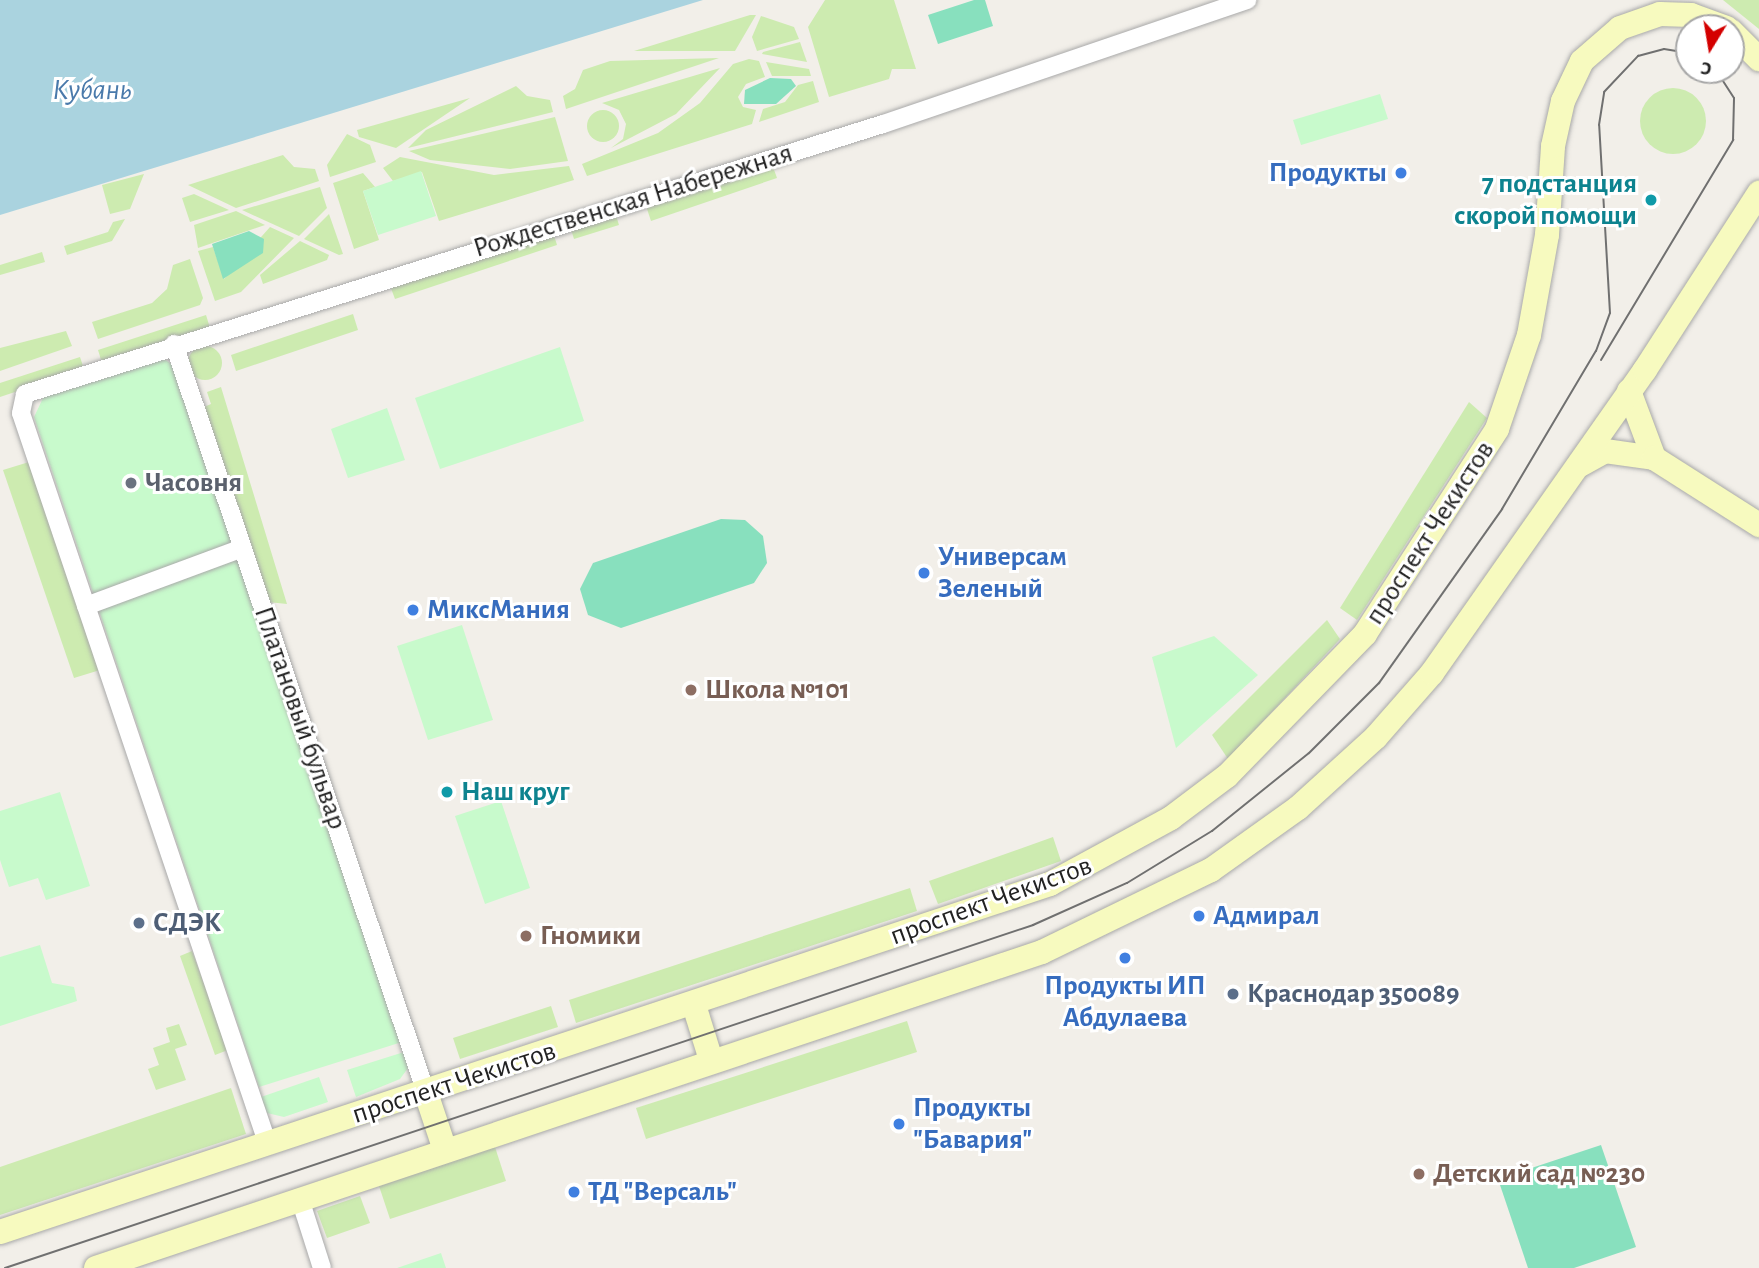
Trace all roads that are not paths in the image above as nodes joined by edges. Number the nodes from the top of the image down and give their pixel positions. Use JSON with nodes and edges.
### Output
{"nodes":[{"id":1,"x":1248,"y":0,"type":"edge"},
{"id":2,"x":1675,"y":14,"type":"edge"},
{"id":3,"x":1745,"y":45,"type":"edge"},
{"id":4,"x":1759,"y":59,"type":"edge"},
{"id":5,"x":1759,"y":194,"type":"edge"},
{"id":6,"x":174,"y":344,"type":"junction"},
{"id":7,"x":1629,"y":391,"type":"junction"},
{"id":8,"x":1654,"y":458,"type":"junction"},
{"id":9,"x":1579,"y":465,"type":"junction"},
{"id":10,"x":1759,"y":524,"type":"edge"},
{"id":11,"x":243,"y":548,"type":"junction"},
{"id":12,"x":86,"y":606,"type":"junction"},
{"id":13,"x":694,"y":1005,"type":"junction"},
{"id":14,"x":711,"y":1060,"type":"junction"},
{"id":15,"x":426,"y":1093,"type":"junction"},
{"id":16,"x":267,"y":1142,"type":"junction"},
{"id":17,"x":444,"y":1150,"type":"junction"},
{"id":18,"x":300,"y":1199,"type":"junction"},
{"id":19,"x":0,"y":1232,"type":"edge"},
{"id":20,"x":96,"y":1268,"type":"edge"},
{"id":21,"x":322,"y":1268,"type":"edge"}],
"edges":[{"from":1,"to":6,"type":"street","name":"Рождественская Набережная"},
{"from":2,"to":13,"type":"main road","name":"проспект Чекистов"},
{"from":3,"to":4,"type":"main road"},
{"from":5,"to":7,"type":"main road","name":"проспект Чекистов"},
{"from":6,"to":11,"type":"street","name":"Платановый бульвар"},
{"from":6,"to":12,"type":"street","name":"Рождественская Набережная"},
{"from":7,"to":8,"type":"main road"},
{"from":7,"to":9,"type":"main road","name":"проспект Чекистов"},
{"from":8,"to":9,"type":"main road"},
{"from":8,"to":10,"type":"main road"},
{"from":9,"to":14,"type":"main road","name":"проспект Чекистов"},
{"from":11,"to":12,"type":"street"},
{"from":11,"to":15,"type":"street","name":"Платановый бульвар"},
{"from":12,"to":16,"type":"street"},
{"from":13,"to":14,"type":"main road"},
{"from":13,"to":15,"type":"main road","name":"проспект Чекистов"},
{"from":14,"to":17,"type":"main road","name":"проспект Чекистов"},
{"from":15,"to":16,"type":"main road","name":"проспект Чекистов"},
{"from":15,"to":17,"type":"main road"},
{"from":16,"to":19,"type":"main road","name":"проспект Чекистов"},
{"from":17,"to":18,"type":"main road","name":"проспект Чекистов"},
{"from":18,"to":20,"type":"main road","name":"проспект Чекистов"},
{"from":18,"to":21,"type":"street"}]}
